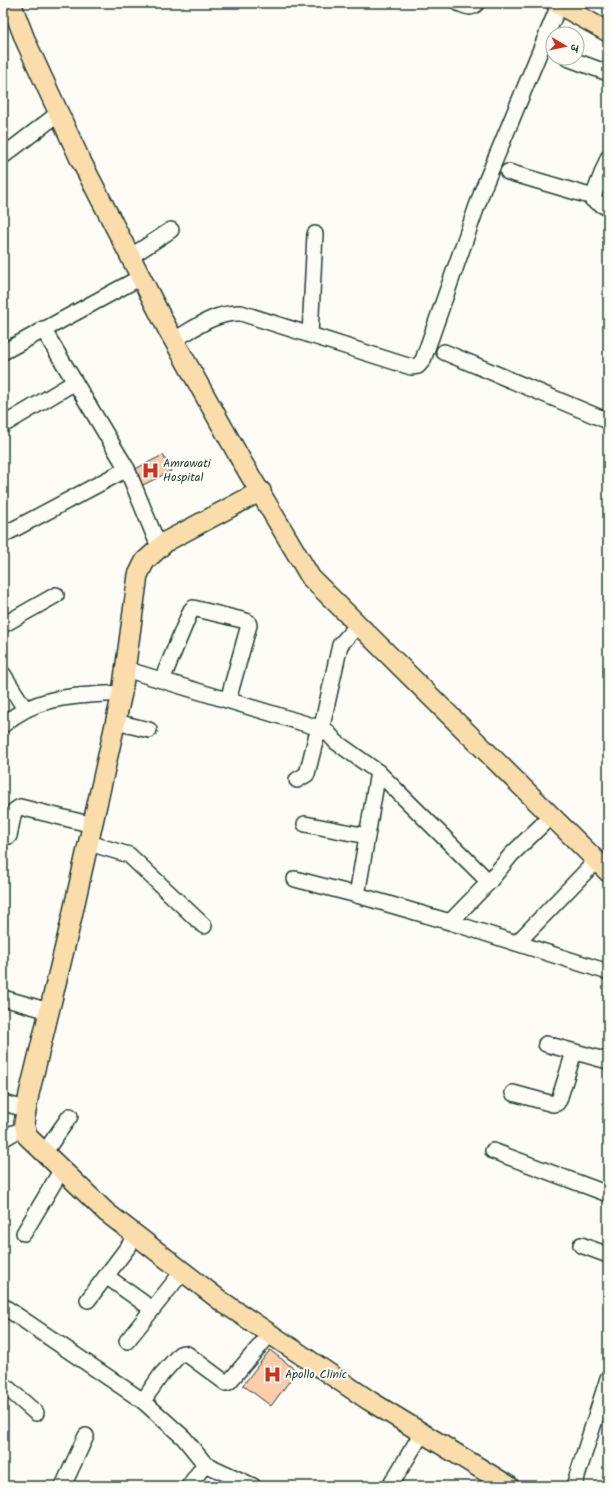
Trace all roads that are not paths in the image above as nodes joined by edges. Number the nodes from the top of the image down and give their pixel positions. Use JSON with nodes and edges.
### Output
{"nodes":[{"id":1,"x":10,"y":3,"type":"edge"},
{"id":2,"x":458,"y":3,"type":"edge"},
{"id":3,"x":478,"y":3,"type":"edge"},
{"id":4,"x":557,"y":4,"type":"edge"},
{"id":5,"x":608,"y":32,"type":"edge"},
{"id":6,"x":585,"y":65,"type":"edge"},
{"id":7,"x":608,"y":73,"type":"edge"},
{"id":8,"x":59,"y":113,"type":"junction"},
{"id":9,"x":3,"y":156,"type":"edge"},
{"id":10,"x":608,"y":158,"type":"edge"},
{"id":11,"x":508,"y":172,"type":"dead end"},
{"id":12,"x":593,"y":197,"type":"junction"},
{"id":13,"x":608,"y":208,"type":"edge"},
{"id":14,"x":171,"y":230,"type":"dead end"},
{"id":15,"x":315,"y":234,"type":"dead end"},
{"id":16,"x":130,"y":257,"type":"junction"},
{"id":17,"x":140,"y":277,"type":"junction"},
{"id":18,"x":43,"y":329,"type":"junction"},
{"id":19,"x":310,"y":335,"type":"junction"},
{"id":20,"x":174,"y":340,"type":"junction"},
{"id":21,"x":3,"y":352,"type":"edge"},
{"id":22,"x":444,"y":352,"type":"dead end"},
{"id":23,"x":75,"y":382,"type":"junction"},
{"id":24,"x":608,"y":420,"type":"edge"},
{"id":25,"x":3,"y":425,"type":"edge"},
{"id":26,"x":127,"y":469,"type":"junction"},
{"id":27,"x":261,"y":491,"type":"junction"},
{"id":28,"x":3,"y":535,"type":"edge"},
{"id":29,"x":159,"y":547,"type":"junction"},
{"id":30,"x":56,"y":595,"type":"dead end"},
{"id":31,"x":3,"y":625,"type":"edge"},
{"id":32,"x":358,"y":625,"type":"junction"},
{"id":33,"x":125,"y":669,"type":"junction"},
{"id":34,"x":3,"y":674,"type":"edge"},
{"id":35,"x":162,"y":680,"type":"junction"},
{"id":36,"x":122,"y":693,"type":"junction"},
{"id":37,"x":228,"y":700,"type":"junction"},
{"id":38,"x":25,"y":709,"type":"junction"},
{"id":39,"x":116,"y":722,"type":"junction"},
{"id":40,"x":3,"y":725,"type":"edge"},
{"id":41,"x":322,"y":726,"type":"junction"},
{"id":42,"x":149,"y":730,"type":"dead end"},
{"id":43,"x":378,"y":772,"type":"junction"},
{"id":44,"x":297,"y":780,"type":"dead end"},
{"id":45,"x":551,"y":816,"type":"junction"},
{"id":46,"x":304,"y":824,"type":"dead end"},
{"id":47,"x":93,"y":825,"type":"junction"},
{"id":48,"x":9,"y":836,"type":"dead end"},
{"id":49,"x":367,"y":836,"type":"junction"},
{"id":50,"x":89,"y":843,"type":"junction"},
{"id":51,"x":602,"y":866,"type":"edge"},
{"id":52,"x":295,"y":879,"type":"dead end"},
{"id":53,"x":488,"y":882,"type":"junction"},
{"id":54,"x":357,"y":895,"type":"junction"},
{"id":55,"x":450,"y":922,"type":"junction"},
{"id":56,"x":204,"y":926,"type":"dead end"},
{"id":57,"x":517,"y":943,"type":"junction"},
{"id":58,"x":608,"y":972,"type":"edge"},
{"id":59,"x":3,"y":998,"type":"edge"},
{"id":60,"x":49,"y":1011,"type":"junction"},
{"id":61,"x":546,"y":1044,"type":"dead end"},
{"id":62,"x":574,"y":1052,"type":"junction"},
{"id":63,"x":608,"y":1061,"type":"edge"},
{"id":64,"x":513,"y":1093,"type":"dead end"},
{"id":65,"x":3,"y":1103,"type":"edge"},
{"id":66,"x":26,"y":1109,"type":"junction"},
{"id":67,"x":70,"y":1116,"type":"dead end"},
{"id":68,"x":26,"y":1129,"type":"junction"},
{"id":69,"x":3,"y":1139,"type":"edge"},
{"id":70,"x":493,"y":1151,"type":"dead end"},
{"id":71,"x":44,"y":1153,"type":"junction"},
{"id":72,"x":62,"y":1170,"type":"junction"},
{"id":73,"x":608,"y":1194,"type":"edge"},
{"id":74,"x":24,"y":1232,"type":"dead end"},
{"id":75,"x":137,"y":1235,"type":"junction"},
{"id":76,"x":581,"y":1245,"type":"dead end"},
{"id":77,"x":608,"y":1255,"type":"edge"},
{"id":78,"x":183,"y":1271,"type":"junction"},
{"id":79,"x":106,"y":1276,"type":"junction"},
{"id":80,"x":88,"y":1300,"type":"dead end"},
{"id":81,"x":3,"y":1306,"type":"edge"},
{"id":82,"x":152,"y":1309,"type":"junction"},
{"id":83,"x":270,"y":1334,"type":"junction"},
{"id":84,"x":127,"y":1341,"type":"dead end"},
{"id":85,"x":608,"y":1378,"type":"edge"},
{"id":86,"x":6,"y":1391,"type":"edge"},
{"id":87,"x":143,"y":1401,"type":"junction"},
{"id":88,"x":36,"y":1413,"type":"dead end"},
{"id":89,"x":422,"y":1433,"type":"junction"},
{"id":90,"x":86,"y":1436,"type":"dead end"},
{"id":91,"x":205,"y":1464,"type":"junction"},
{"id":92,"x":63,"y":1486,"type":"edge"},
{"id":93,"x":189,"y":1486,"type":"edge"},
{"id":94,"x":253,"y":1486,"type":"edge"},
{"id":95,"x":390,"y":1486,"type":"edge"},
{"id":96,"x":509,"y":1486,"type":"edge"},
{"id":97,"x":574,"y":1486,"type":"edge"}],
"edges":[{"from":1,"to":8,"type":"main road"},
{"from":2,"to":3,"type":"street"},
{"from":4,"to":5,"type":"main road"},
{"from":4,"to":19,"type":"street"},
{"from":6,"to":7,"type":"street"},
{"from":8,"to":9,"type":"street"},
{"from":8,"to":16,"type":"main road"},
{"from":10,"to":12,"type":"street"},
{"from":11,"to":12,"type":"street"},
{"from":12,"to":13,"type":"street"},
{"from":14,"to":16,"type":"street"},
{"from":15,"to":19,"type":"street"},
{"from":16,"to":17,"type":"main road"},
{"from":17,"to":18,"type":"street"},
{"from":17,"to":20,"type":"main road"},
{"from":18,"to":21,"type":"street"},
{"from":18,"to":23,"type":"street"},
{"from":19,"to":20,"type":"street"},
{"from":20,"to":27,"type":"main road"},
{"from":22,"to":24,"type":"street"},
{"from":23,"to":25,"type":"street"},
{"from":23,"to":26,"type":"street"},
{"from":26,"to":28,"type":"street"},
{"from":26,"to":29,"type":"street"},
{"from":27,"to":29,"type":"main road"},
{"from":27,"to":32,"type":"main road"},
{"from":29,"to":33,"type":"main road"},
{"from":30,"to":31,"type":"street"},
{"from":32,"to":41,"type":"street"},
{"from":32,"to":45,"type":"main road"},
{"from":33,"to":35,"type":"street"},
{"from":33,"to":36,"type":"main road"},
{"from":34,"to":38,"type":"street"},
{"from":35,"to":37,"type":"street"},
{"from":35,"to":37,"type":"street"},
{"from":36,"to":38,"type":"street"},
{"from":36,"to":39,"type":"main road"},
{"from":37,"to":41,"type":"street"},
{"from":38,"to":40,"type":"street"},
{"from":39,"to":42,"type":"street"},
{"from":39,"to":47,"type":"main road"},
{"from":41,"to":43,"type":"street"},
{"from":41,"to":44,"type":"street"},
{"from":43,"to":49,"type":"street"},
{"from":43,"to":53,"type":"street"},
{"from":45,"to":51,"type":"main road"},
{"from":45,"to":53,"type":"street"},
{"from":46,"to":49,"type":"street"},
{"from":47,"to":48,"type":"street"},
{"from":47,"to":50,"type":"main road"},
{"from":49,"to":54,"type":"street"},
{"from":50,"to":56,"type":"street"},
{"from":50,"to":60,"type":"main road"},
{"from":51,"to":57,"type":"street"},
{"from":52,"to":54,"type":"street"},
{"from":53,"to":55,"type":"street"},
{"from":54,"to":55,"type":"street"},
{"from":55,"to":57,"type":"street"},
{"from":57,"to":58,"type":"street"},
{"from":59,"to":60,"type":"street"},
{"from":60,"to":66,"type":"main road"},
{"from":61,"to":62,"type":"street"},
{"from":62,"to":63,"type":"street"},
{"from":62,"to":64,"type":"street"},
{"from":65,"to":66,"type":"street"},
{"from":66,"to":68,"type":"main road"},
{"from":67,"to":71,"type":"street"},
{"from":68,"to":69,"type":"street"},
{"from":68,"to":71,"type":"main road"},
{"from":70,"to":73,"type":"street"},
{"from":71,"to":72,"type":"main road"},
{"from":72,"to":74,"type":"street"},
{"from":72,"to":75,"type":"main road"},
{"from":75,"to":78,"type":"main road"},
{"from":75,"to":79,"type":"street"},
{"from":76,"to":77,"type":"street"},
{"from":78,"to":82,"type":"street"},
{"from":78,"to":83,"type":"main road"},
{"from":79,"to":80,"type":"street"},
{"from":79,"to":82,"type":"street"},
{"from":81,"to":87,"type":"street"},
{"from":82,"to":84,"type":"street"},
{"from":83,"to":87,"type":"street"},
{"from":83,"to":89,"type":"main road"},
{"from":85,"to":97,"type":"street"},
{"from":86,"to":88,"type":"street"},
{"from":87,"to":91,"type":"street"},
{"from":89,"to":95,"type":"street"},
{"from":89,"to":96,"type":"main road"},
{"from":90,"to":92,"type":"street"},
{"from":91,"to":93,"type":"street"},
{"from":91,"to":94,"type":"street"}]}
